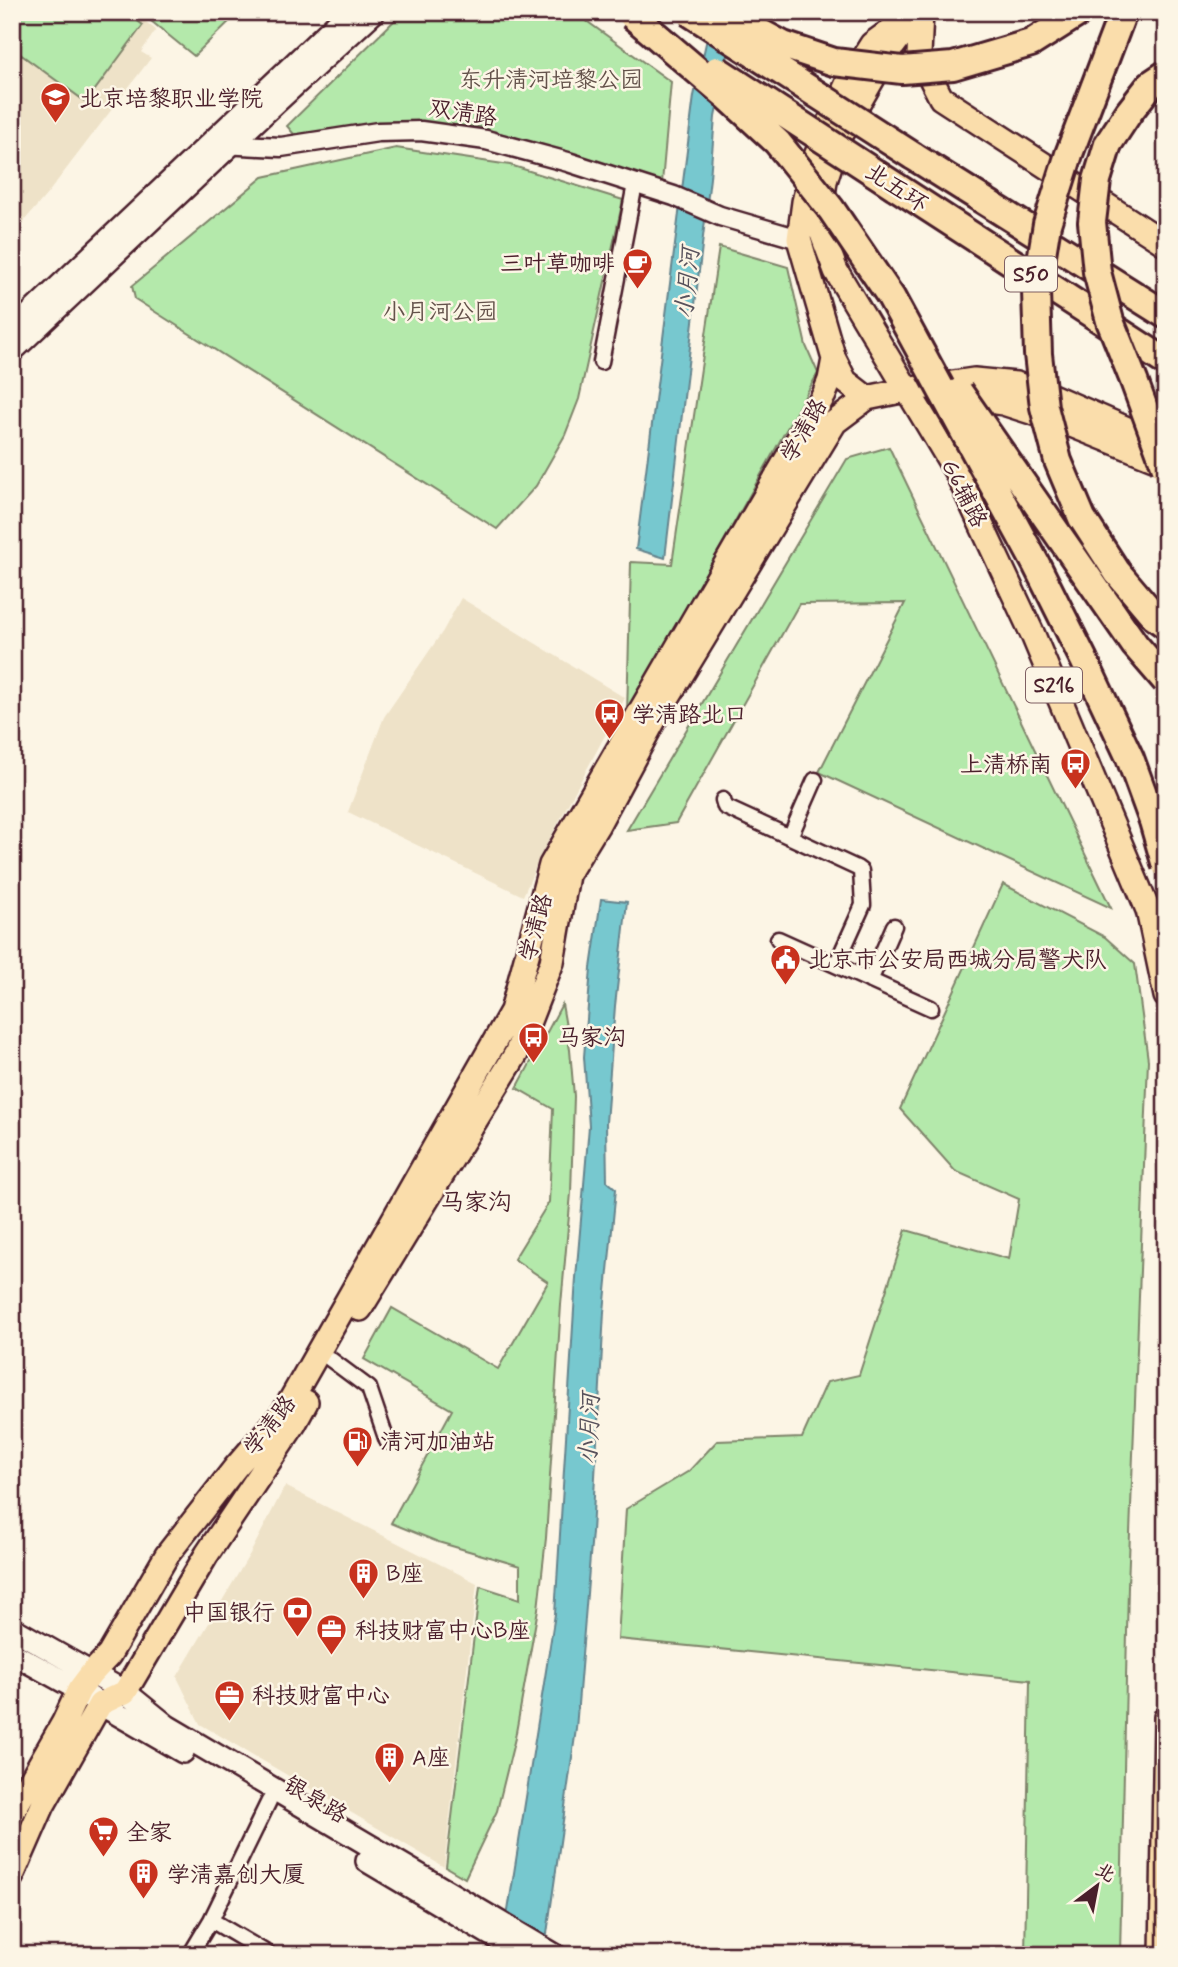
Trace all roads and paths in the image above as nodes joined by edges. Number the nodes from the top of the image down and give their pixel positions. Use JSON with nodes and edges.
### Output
{"nodes":[{"id":1,"x":349,"y":12,"type":"edge"},
{"id":2,"x":374,"y":12,"type":"edge"},
{"id":3,"x":689,"y":12,"type":"edge"},
{"id":4,"x":722,"y":12,"type":"edge"},
{"id":5,"x":918,"y":12,"type":"edge"},
{"id":6,"x":1080,"y":12,"type":"edge"},
{"id":7,"x":1123,"y":12,"type":"edge"},
{"id":8,"x":630,"y":14,"type":"edge"},
{"id":9,"x":1166,"y":74,"type":"edge"},
{"id":10,"x":220,"y":144,"type":"junction"},
{"id":11,"x":635,"y":184,"type":"junction"},
{"id":12,"x":799,"y":239,"type":"junction"},
{"id":13,"x":1166,"y":244,"type":"edge"},
{"id":14,"x":891,"y":297,"type":"junction"},
{"id":15,"x":1161,"y":312,"type":"edge"},
{"id":16,"x":12,"y":331,"type":"edge"},
{"id":17,"x":12,"y":351,"type":"edge"},
{"id":18,"x":834,"y":359,"type":"junction"},
{"id":19,"x":601,"y":362,"type":"dead end"},
{"id":20,"x":1166,"y":362,"type":"edge"},
{"id":21,"x":906,"y":390,"type":"junction"},
{"id":22,"x":867,"y":398,"type":"junction"},
{"id":23,"x":1166,"y":446,"type":"edge"},
{"id":24,"x":1166,"y":466,"type":"edge"},
{"id":25,"x":1166,"y":625,"type":"edge"},
{"id":26,"x":1166,"y":681,"type":"edge"},
{"id":27,"x":815,"y":780,"type":"dead end"},
{"id":28,"x":723,"y":800,"type":"dead end"},
{"id":29,"x":790,"y":836,"type":"junction"},
{"id":30,"x":1166,"y":866,"type":"edge"},
{"id":31,"x":894,"y":926,"type":"dead end"},
{"id":32,"x":778,"y":939,"type":"dead end"},
{"id":33,"x":835,"y":965,"type":"junction"},
{"id":34,"x":870,"y":981,"type":"junction"},
{"id":35,"x":1166,"y":996,"type":"edge"},
{"id":36,"x":931,"y":1008,"type":"dead end"},
{"id":37,"x":330,"y":1359,"type":"junction"},
{"id":38,"x":387,"y":1441,"type":"dead end"},
{"id":39,"x":12,"y":1628,"type":"edge"},
{"id":40,"x":12,"y":1653,"type":"edge"},
{"id":41,"x":85,"y":1682,"type":"junction"},
{"id":42,"x":125,"y":1692,"type":"junction"},
{"id":43,"x":100,"y":1704,"type":"junction"},
{"id":44,"x":1166,"y":1717,"type":"edge"},
{"id":45,"x":269,"y":1801,"type":"junction"},
{"id":46,"x":12,"y":1814,"type":"edge"},
{"id":47,"x":12,"y":1876,"type":"edge"},
{"id":48,"x":475,"y":1917,"type":"junction"},
{"id":49,"x":211,"y":1920,"type":"junction"},
{"id":50,"x":190,"y":1955,"type":"edge"},
{"id":51,"x":270,"y":1955,"type":"edge"},
{"id":52,"x":524,"y":1955,"type":"edge"},
{"id":53,"x":555,"y":1955,"type":"edge"},
{"id":54,"x":1162,"y":1955,"type":"edge"}],
"edges":[{"from":1,"to":10,"type":"main road"},
{"from":2,"to":10,"type":"main road"},
{"from":3,"to":15,"type":"highway","name":"北五环","number":"S50","bridge":true},
{"from":4,"to":6,"type":"highway","bridge":true},
{"from":5,"to":12,"type":"main road"},
{"from":5,"to":13,"type":"main road"},
{"from":5,"to":21,"type":"main road","name":"G6辅路","number":"S216"},
{"from":7,"to":25,"type":"highway","bridge":true},
{"from":8,"to":14,"type":"highway","bridge":true},
{"from":8,"to":20,"type":"highway","name":"北五环","number":"S50","bridge":true},
{"from":9,"to":24,"type":"highway","bridge":true},
{"from":10,"to":11,"type":"street","name":"双清路"},
{"from":10,"to":16,"type":"main road"},
{"from":10,"to":17,"type":"main road"},
{"from":11,"to":12,"type":"street","name":"双清路"},
{"from":11,"to":19,"type":"street"},
{"from":12,"to":18,"type":"main road"},
{"from":14,"to":26,"type":"highway","bridge":true},
{"from":14,"to":30,"type":"highway","bridge":true},
{"from":18,"to":22,"type":"main road"},
{"from":18,"to":41,"type":"main road","name":"学清路"},
{"from":21,"to":22,"type":"main road","name":"学清路"},
{"from":21,"to":23,"type":"main road","name":"学清路"},
{"from":21,"to":24,"type":"main road"},
{"from":21,"to":35,"type":"main road","name":"G6辅路","number":"S216"},
{"from":22,"to":37,"type":"main road","name":"学清路"},
{"from":27,"to":29,"type":"street"},
{"from":28,"to":29,"type":"street"},
{"from":29,"to":33,"type":"street"},
{"from":31,"to":34,"type":"street"},
{"from":32,"to":33,"type":"street"},
{"from":33,"to":34,"type":"street"},
{"from":34,"to":36,"type":"street"},
{"from":37,"to":38,"type":"street"},
{"from":37,"to":42,"type":"main road","name":"学清路"},
{"from":39,"to":41,"type":"main road"},
{"from":40,"to":41,"type":"main road"},
{"from":41,"to":42,"type":"main road","name":"银泉路"},
{"from":41,"to":43,"type":"main road","name":"银泉路"},
{"from":41,"to":46,"type":"main road","name":"学清路"},
{"from":42,"to":43,"type":"main road"},
{"from":42,"to":48,"type":"main road","name":"银泉路"},
{"from":43,"to":45,"type":"main road","name":"银泉路"},
{"from":43,"to":47,"type":"main road"},
{"from":44,"to":54,"type":"main road"},
{"from":45,"to":48,"type":"main road","name":"银泉路"},
{"from":45,"to":49,"type":"street"},
{"from":48,"to":52,"type":"main road","name":"银泉路"},
{"from":48,"to":53,"type":"main road","name":"银泉路"},
{"from":49,"to":50,"type":"street"},
{"from":49,"to":51,"type":"street"}]}
